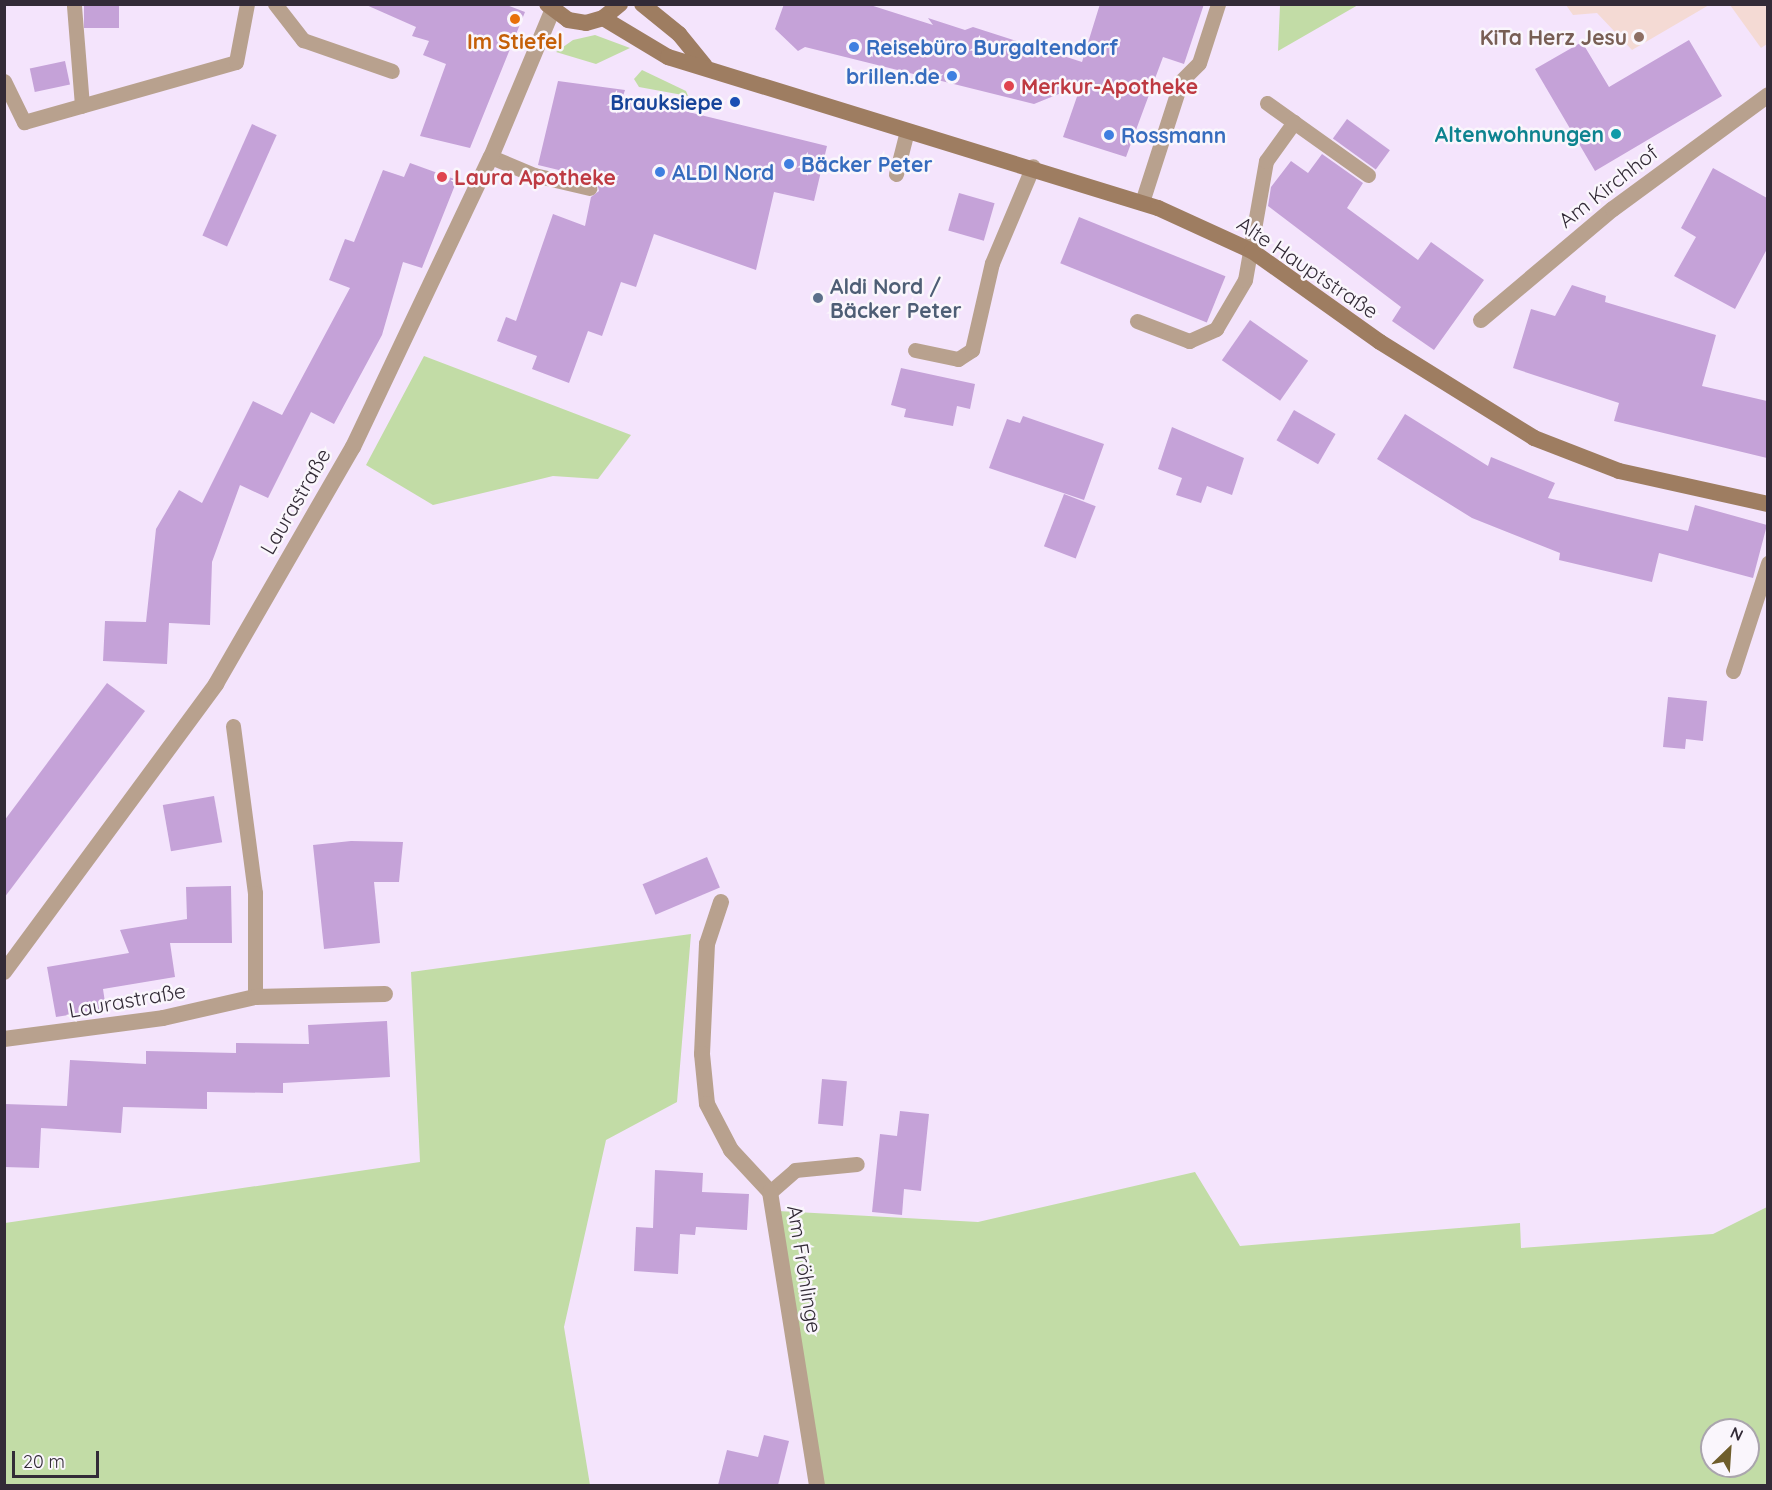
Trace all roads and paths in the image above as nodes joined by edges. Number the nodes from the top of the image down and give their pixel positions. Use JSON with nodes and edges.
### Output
{"nodes":[{"id":1,"x":247,"y":4,"type":"edge"},
{"id":2,"x":275,"y":4,"type":"edge"},
{"id":3,"x":620,"y":4,"type":"edge"},
{"id":4,"x":642,"y":4,"type":"edge"},
{"id":5,"x":1218,"y":4,"type":"edge"},
{"id":6,"x":74,"y":6,"type":"dead end"},
{"id":7,"x":550,"y":8,"type":"edge"},
{"id":8,"x":603,"y":18,"type":"junction"},
{"id":9,"x":705,"y":66,"type":"junction"},
{"id":10,"x":392,"y":71,"type":"dead end"},
{"id":11,"x":4,"y":81,"type":"edge"},
{"id":12,"x":1767,"y":95,"type":"edge"},
{"id":13,"x":1267,"y":103,"type":"dead end"},
{"id":14,"x":82,"y":106,"type":"junction"},
{"id":15,"x":1294,"y":122,"type":"junction"},
{"id":16,"x":907,"y":130,"type":"junction"},
{"id":17,"x":491,"y":157,"type":"junction"},
{"id":18,"x":1033,"y":166,"type":"junction"},
{"id":19,"x":896,"y":174,"type":"dead end"},
{"id":20,"x":1368,"y":175,"type":"dead end"},
{"id":21,"x":590,"y":188,"type":"dead end"},
{"id":22,"x":1142,"y":202,"type":"junction"},
{"id":23,"x":1251,"y":251,"type":"junction"},
{"id":24,"x":1481,"y":320,"type":"dead end"},
{"id":25,"x":1137,"y":321,"type":"dead end"},
{"id":26,"x":915,"y":350,"type":"dead end"},
{"id":27,"x":1767,"y":504,"type":"edge"},
{"id":28,"x":1767,"y":563,"type":"edge"},
{"id":29,"x":1733,"y":671,"type":"dead end"},
{"id":30,"x":233,"y":726,"type":"dead end"},
{"id":31,"x":721,"y":902,"type":"dead end"},
{"id":32,"x":4,"y":972,"type":"edge"},
{"id":33,"x":385,"y":994,"type":"dead end"},
{"id":34,"x":255,"y":997,"type":"junction"},
{"id":35,"x":4,"y":1039,"type":"edge"},
{"id":36,"x":857,"y":1164,"type":"dead end"},
{"id":37,"x":770,"y":1192,"type":"junction"},
{"id":38,"x":817,"y":1485,"type":"edge"}],
"edges":[{"from":1,"to":14,"type":"lane"},
{"from":2,"to":10,"type":"lane"},
{"from":3,"to":8,"type":"main road"},
{"from":4,"to":9,"type":"main road"},
{"from":5,"to":22,"type":"lane"},
{"from":6,"to":14,"type":"lane"},
{"from":7,"to":8,"type":"main road"},
{"from":7,"to":17,"type":"street","name":"Laurastraße"},
{"from":8,"to":9,"type":"main road","name":"Alte Hauptstraße"},
{"from":9,"to":16,"type":"main road","name":"Alte Hauptstraße"},
{"from":11,"to":14,"type":"lane"},
{"from":12,"to":24,"type":"street","name":"Am Kirchhof"},
{"from":13,"to":15,"type":"lane"},
{"from":15,"to":20,"type":"lane"},
{"from":15,"to":23,"type":"lane"},
{"from":16,"to":18,"type":"main road","name":"Alte Hauptstraße"},
{"from":16,"to":19,"type":"lane"},
{"from":17,"to":21,"type":"lane"},
{"from":17,"to":32,"type":"street","name":"Laurastraße"},
{"from":18,"to":22,"type":"main road","name":"Alte Hauptstraße"},
{"from":18,"to":26,"type":"lane"},
{"from":22,"to":23,"type":"main road","name":"Alte Hauptstraße"},
{"from":23,"to":25,"type":"lane"},
{"from":23,"to":27,"type":"main road","name":"Alte Hauptstraße"},
{"from":28,"to":29,"type":"lane"},
{"from":30,"to":34,"type":"lane"},
{"from":31,"to":37,"type":"street","name":"Am Fröhlinge"},
{"from":33,"to":34,"type":"street","name":"Laurastraße"},
{"from":34,"to":35,"type":"street","name":"Laurastraße"},
{"from":36,"to":37,"type":"lane"},
{"from":37,"to":38,"type":"street","name":"Am Fröhlinge"}]}
